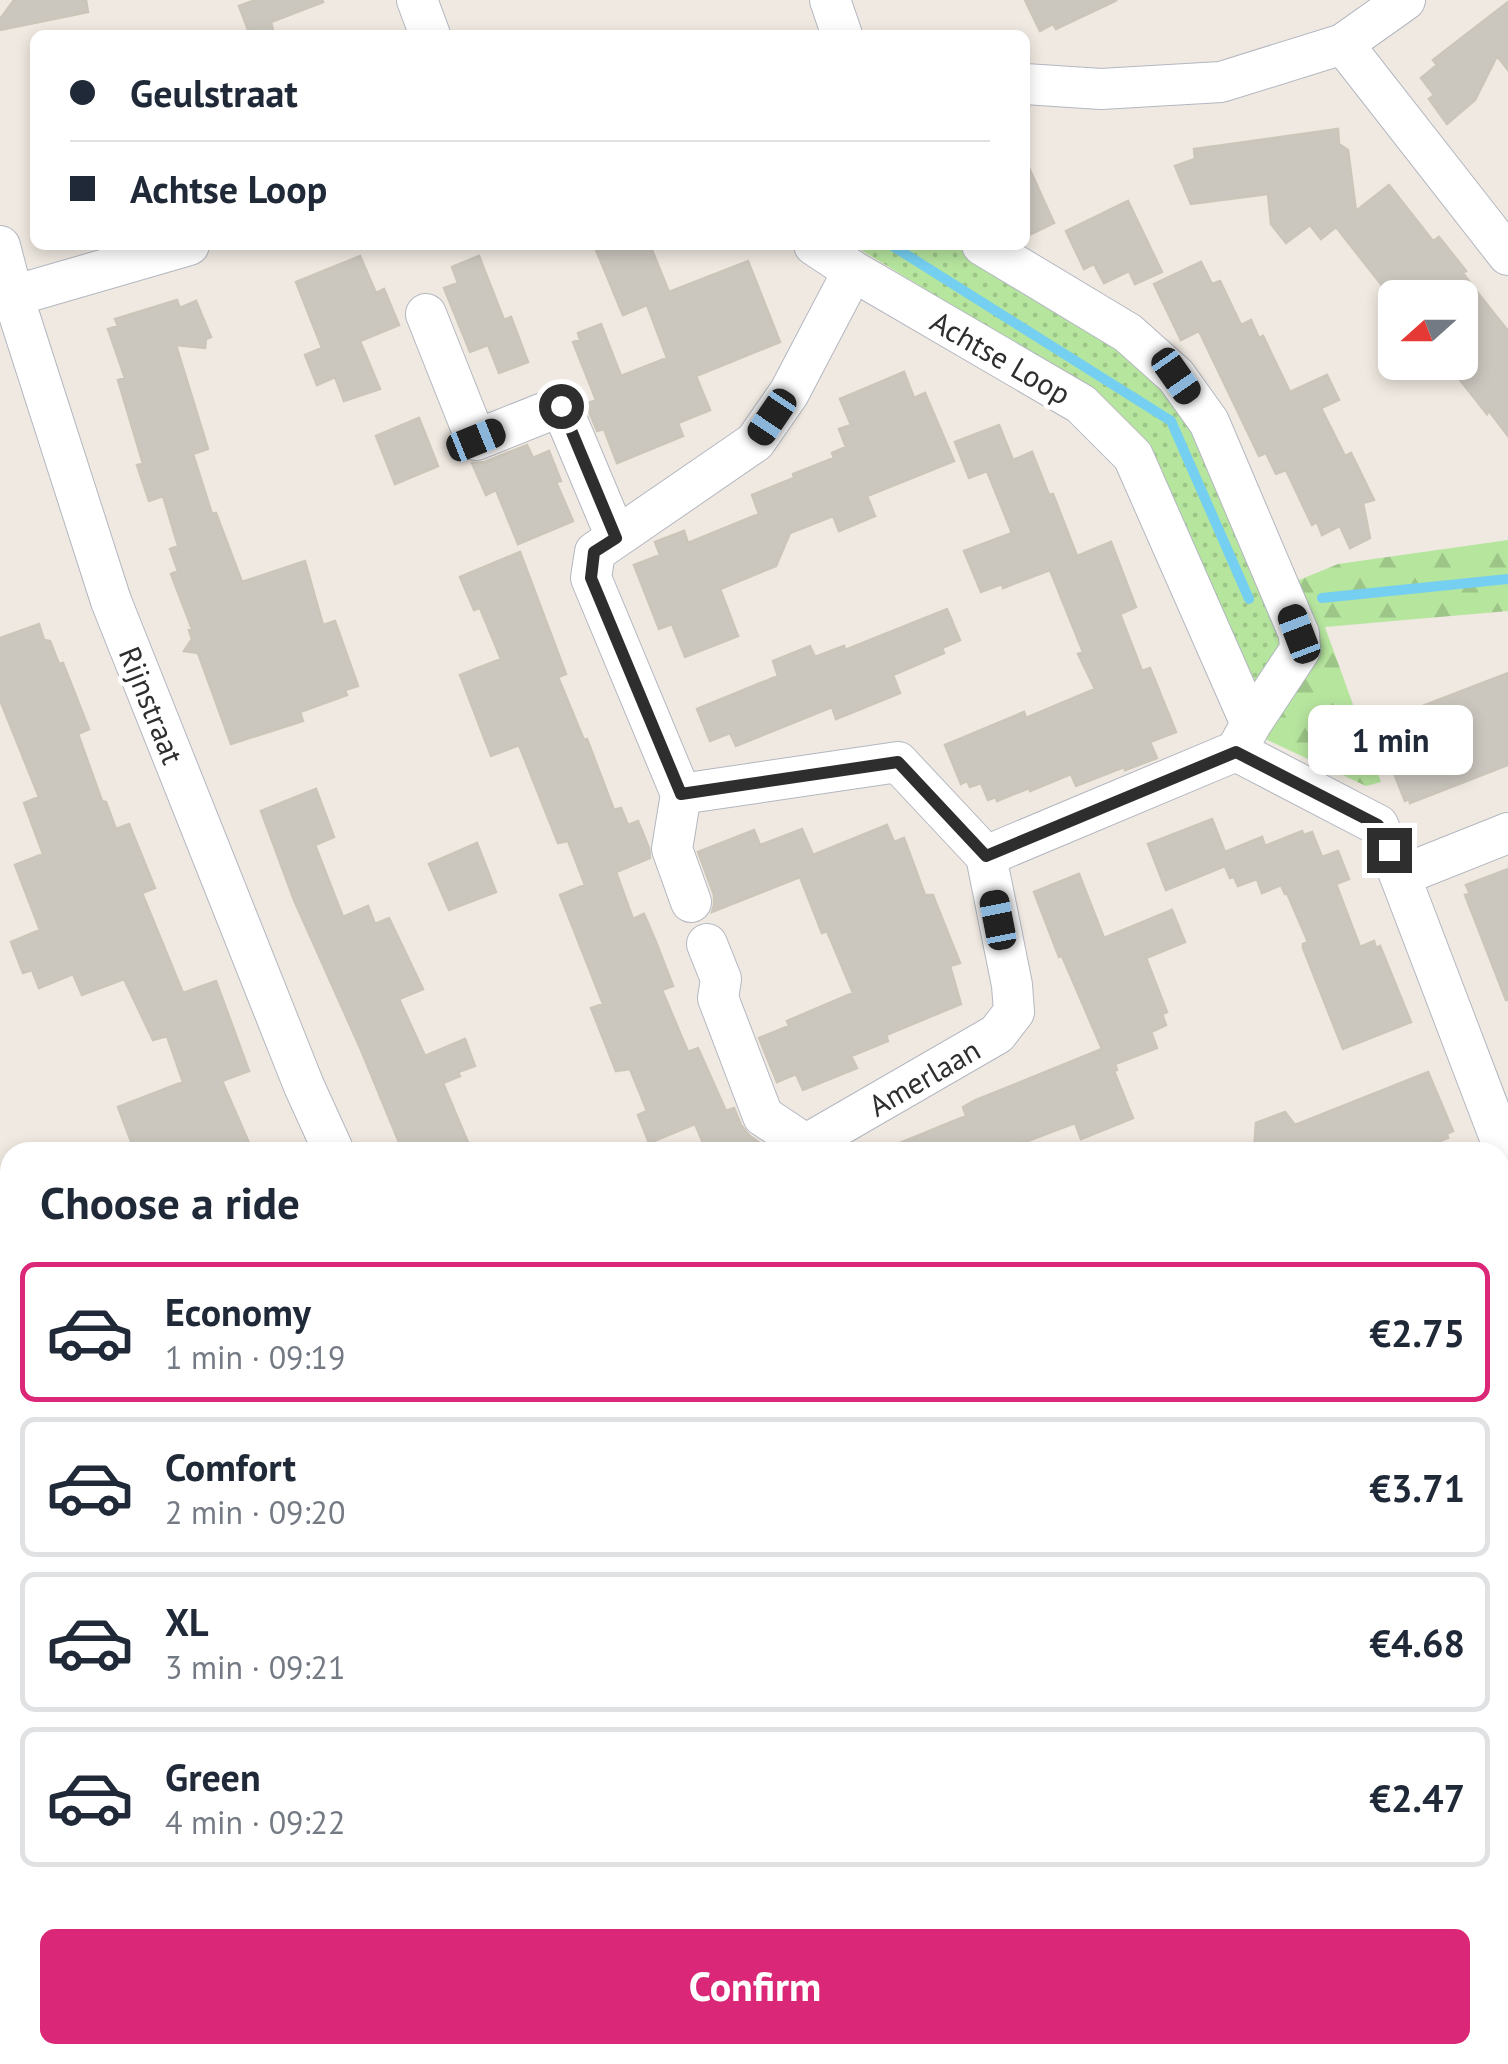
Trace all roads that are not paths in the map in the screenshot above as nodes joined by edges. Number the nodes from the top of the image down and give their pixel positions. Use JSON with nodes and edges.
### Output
{"nodes":[{"id":1,"x":417,"y":0,"type":"edge"},
{"id":2,"x":830,"y":0,"type":"edge"},
{"id":3,"x":1406,"y":0,"type":"edge"},
{"id":4,"x":428,"y":30,"type":"edge"},
{"id":5,"x":840,"y":30,"type":"edge"},
{"id":6,"x":1343,"y":44,"type":"junction"},
{"id":7,"x":1030,"y":84,"type":"edge"},
{"id":8,"x":0,"y":246,"type":"edge"},
{"id":9,"x":172,"y":250,"type":"edge"},
{"id":10,"x":822,"y":250,"type":"edge"},
{"id":11,"x":990,"y":250,"type":"edge"},
{"id":12,"x":1508,"y":255,"type":"edge"},
{"id":13,"x":854,"y":271,"type":"junction"},
{"id":14,"x":12,"y":296,"type":"junction"},
{"id":15,"x":426,"y":314,"type":"dead end"},
{"id":16,"x":616,"y":538,"type":"junction"},
{"id":17,"x":1244,"y":738,"type":"junction"},
{"id":18,"x":681,"y":794,"type":"junction"},
{"id":19,"x":1508,"y":833,"type":"edge"},
{"id":20,"x":986,"y":856,"type":"junction"},
{"id":21,"x":1400,"y":876,"type":"junction"},
{"id":22,"x":691,"y":902,"type":"dead end"},
{"id":23,"x":707,"y":944,"type":"dead end"},
{"id":24,"x":329,"y":1142,"type":"edge"},
{"id":25,"x":800,"y":1142,"type":"edge"},
{"id":26,"x":815,"y":1142,"type":"edge"},
{"id":27,"x":1502,"y":1142,"type":"edge"}],
"edges":[{"from":1,"to":4,"type":"street"},
{"from":2,"to":5,"type":"street"},
{"from":3,"to":6,"type":"street"},
{"from":6,"to":7,"type":"street"},
{"from":6,"to":12,"type":"street"},
{"from":8,"to":14,"type":"street","name":"Rijnstraat"},
{"from":9,"to":14,"type":"street"},
{"from":10,"to":13,"type":"street","name":"Achtse Loop"},
{"from":11,"to":17,"type":"street"},
{"from":13,"to":16,"type":"street"},
{"from":13,"to":17,"type":"street","name":"Achtse Loop"},
{"from":14,"to":24,"type":"street","name":"Rijnstraat"},
{"from":15,"to":16,"type":"street"},
{"from":16,"to":18,"type":"street"},
{"from":17,"to":20,"type":"street"},
{"from":17,"to":21,"type":"street"},
{"from":18,"to":20,"type":"street"},
{"from":18,"to":22,"type":"street"},
{"from":19,"to":21,"type":"street"},
{"from":20,"to":26,"type":"street","name":"Amerlaan"},
{"from":21,"to":27,"type":"street"},
{"from":23,"to":25,"type":"street"}]}
